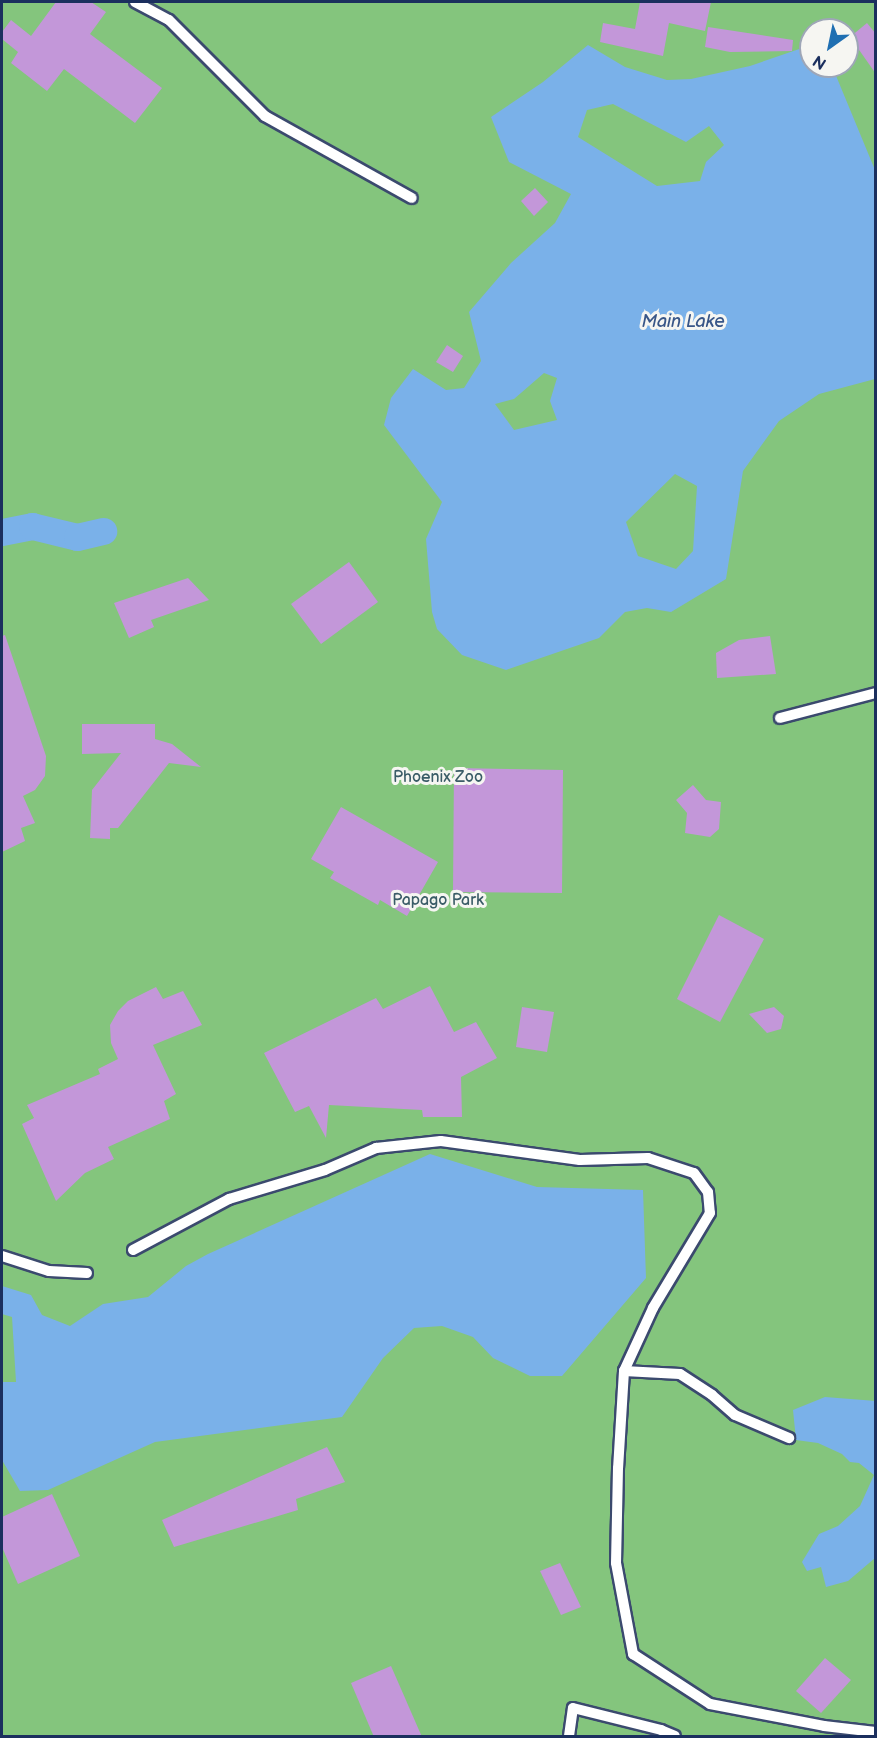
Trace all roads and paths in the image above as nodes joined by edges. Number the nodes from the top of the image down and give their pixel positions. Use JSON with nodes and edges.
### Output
{"nodes":[{"id":1,"x":135,"y":2,"type":"edge"},
{"id":2,"x":412,"y":198,"type":"dead end"},
{"id":3,"x":876,"y":693,"type":"edge"},
{"id":4,"x":780,"y":718,"type":"dead end"},
{"id":5,"x":133,"y":1250,"type":"dead end"},
{"id":6,"x":2,"y":1256,"type":"edge"},
{"id":7,"x":87,"y":1273,"type":"dead end"},
{"id":8,"x":624,"y":1371,"type":"junction"},
{"id":9,"x":789,"y":1438,"type":"dead end"},
{"id":10,"x":876,"y":1732,"type":"edge"},
{"id":11,"x":569,"y":1737,"type":"edge"},
{"id":12,"x":675,"y":1737,"type":"edge"}],
"edges":[{"from":1,"to":2,"type":"lane"},
{"from":3,"to":4,"type":"lane"},
{"from":5,"to":8,"type":"lane"},
{"from":6,"to":7,"type":"lane"},
{"from":8,"to":9,"type":"lane"},
{"from":8,"to":10,"type":"lane"},
{"from":11,"to":12,"type":"lane"}]}
